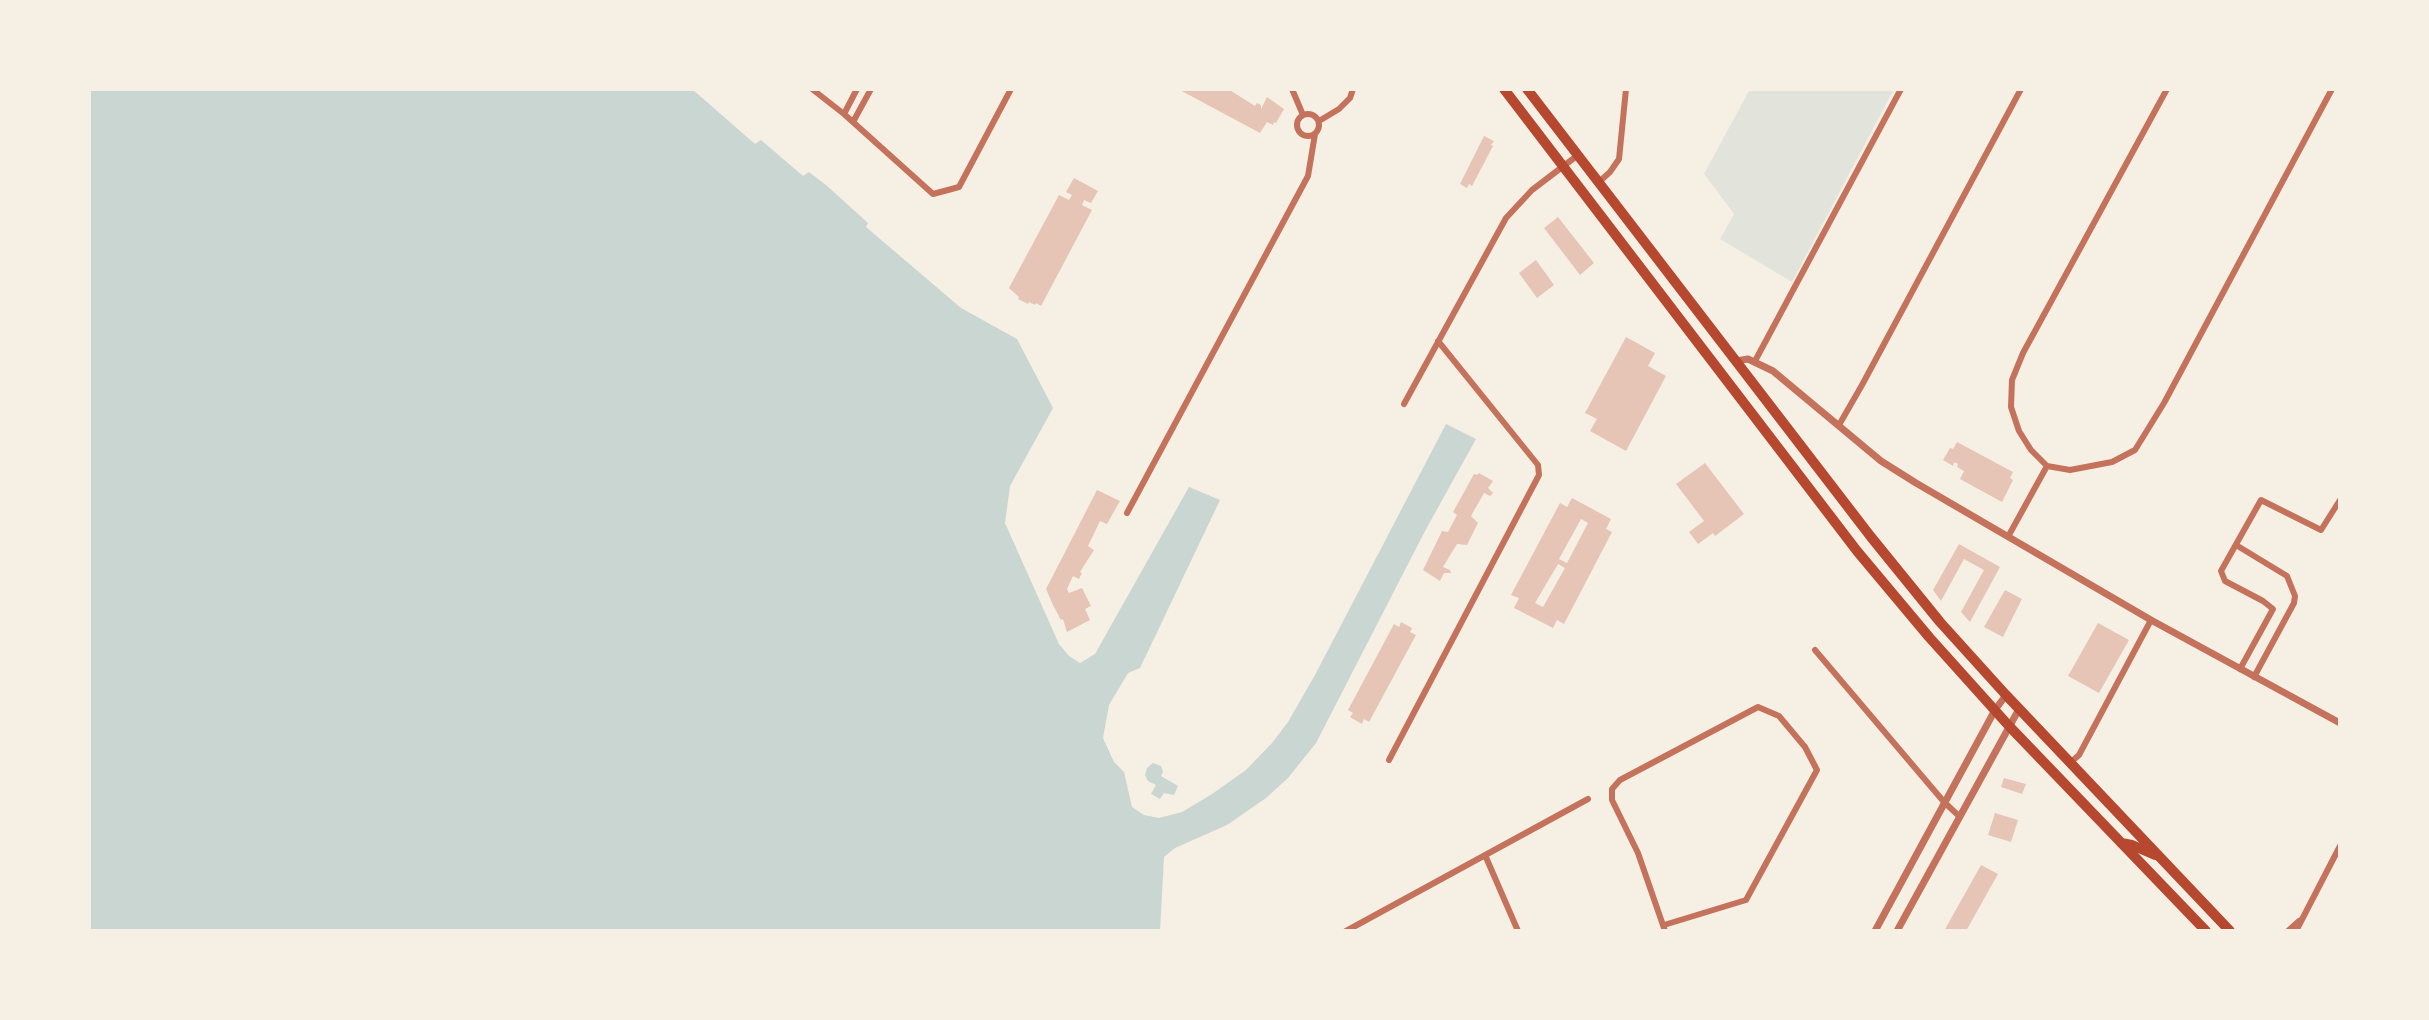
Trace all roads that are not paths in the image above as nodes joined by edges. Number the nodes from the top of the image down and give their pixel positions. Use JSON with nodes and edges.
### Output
{"nodes":[{"id":1,"x":812,"y":89,"type":"edge"},
{"id":2,"x":858,"y":89,"type":"edge"},
{"id":3,"x":872,"y":89,"type":"edge"},
{"id":4,"x":1012,"y":89,"type":"edge"},
{"id":5,"x":1292,"y":89,"type":"edge"},
{"id":6,"x":1353,"y":89,"type":"edge"},
{"id":7,"x":1504,"y":89,"type":"edge"},
{"id":8,"x":1528,"y":89,"type":"edge"},
{"id":9,"x":1626,"y":89,"type":"edge"},
{"id":10,"x":1901,"y":89,"type":"edge"},
{"id":11,"x":2021,"y":89,"type":"edge"},
{"id":12,"x":2167,"y":89,"type":"edge"},
{"id":13,"x":2332,"y":89,"type":"edge"},
{"id":14,"x":844,"y":114,"type":"junction"},
{"id":15,"x":1303,"y":115,"type":"junction"},
{"id":16,"x":1318,"y":121,"type":"junction"},
{"id":17,"x":853,"y":122,"type":"junction"},
{"id":18,"x":1315,"y":134,"type":"junction"},
{"id":19,"x":1578,"y":155,"type":"junction"},
{"id":20,"x":1563,"y":167,"type":"junction"},
{"id":21,"x":1599,"y":182,"type":"junction"},
{"id":22,"x":1438,"y":341,"type":"junction"},
{"id":23,"x":1707,"y":354,"type":"junction"},
{"id":24,"x":1735,"y":361,"type":"junction"},
{"id":25,"x":1755,"y":361,"type":"junction"},
{"id":26,"x":1404,"y":404,"type":"dead end"},
{"id":27,"x":1839,"y":425,"type":"junction"},
{"id":28,"x":2047,"y":466,"type":"junction"},
{"id":29,"x":2340,"y":500,"type":"edge"},
{"id":30,"x":1127,"y":513,"type":"dead end"},
{"id":31,"x":2009,"y":535,"type":"junction"},
{"id":32,"x":2235,"y":545,"type":"junction"},
{"id":33,"x":2151,"y":620,"type":"junction"},
{"id":34,"x":2267,"y":620,"type":"junction"},
{"id":35,"x":2280,"y":628,"type":"junction"},
{"id":36,"x":1815,"y":650,"type":"dead end"},
{"id":37,"x":2240,"y":669,"type":"junction"},
{"id":38,"x":2254,"y":677,"type":"junction"},
{"id":39,"x":2006,"y":695,"type":"junction"},
{"id":40,"x":2020,"y":709,"type":"junction"},
{"id":41,"x":1995,"y":710,"type":"junction"},
{"id":42,"x":2340,"y":723,"type":"edge"},
{"id":43,"x":2009,"y":726,"type":"junction"},
{"id":44,"x":1390,"y":760,"type":"dead end"},
{"id":45,"x":2070,"y":763,"type":"junction"},
{"id":46,"x":1588,"y":799,"type":"dead end"},
{"id":47,"x":1944,"y":802,"type":"junction"},
{"id":48,"x":1959,"y":816,"type":"junction"},
{"id":49,"x":2121,"y":843,"type":"junction"},
{"id":50,"x":2340,"y":846,"type":"edge"},
{"id":51,"x":1485,"y":855,"type":"junction"},
{"id":52,"x":2162,"y":858,"type":"junction"},
{"id":53,"x":2301,"y":920,"type":"junction"},
{"id":54,"x":1361,"y":922,"type":"junction"},
{"id":55,"x":1664,"y":928,"type":"edge"},
{"id":56,"x":1346,"y":931,"type":"edge"},
{"id":57,"x":1365,"y":931,"type":"edge"},
{"id":58,"x":1518,"y":931,"type":"edge"},
{"id":59,"x":1875,"y":931,"type":"edge"},
{"id":60,"x":1898,"y":931,"type":"edge"},
{"id":61,"x":2206,"y":931,"type":"edge"},
{"id":62,"x":2230,"y":931,"type":"edge"},
{"id":63,"x":2288,"y":931,"type":"edge"},
{"id":64,"x":2296,"y":931,"type":"edge"}],
"edges":[{"from":1,"to":14,"type":"street"},
{"from":2,"to":14,"type":"street"},
{"from":3,"to":17,"type":"street"},
{"from":4,"to":17,"type":"street"},
{"from":5,"to":15,"type":"street"},
{"from":6,"to":16,"type":"street"},
{"from":7,"to":20,"type":"main road"},
{"from":8,"to":19,"type":"main road"},
{"from":9,"to":21,"type":"street"},
{"from":10,"to":25,"type":"street"},
{"from":11,"to":27,"type":"street"},
{"from":12,"to":28,"type":"street"},
{"from":13,"to":28,"type":"street"},
{"from":14,"to":17,"type":"street"},
{"from":15,"to":16,"type":"street"},
{"from":15,"to":18,"type":"street"},
{"from":16,"to":18,"type":"street"},
{"from":18,"to":30,"type":"street"},
{"from":19,"to":20,"type":"street"},
{"from":19,"to":21,"type":"main road"},
{"from":20,"to":22,"type":"street"},
{"from":20,"to":23,"type":"main road"},
{"from":21,"to":24,"type":"main road"},
{"from":22,"to":26,"type":"street"},
{"from":22,"to":44,"type":"street"},
{"from":23,"to":24,"type":"main road"},
{"from":23,"to":41,"type":"main road"},
{"from":24,"to":25,"type":"street"},
{"from":24,"to":39,"type":"main road"},
{"from":25,"to":27,"type":"street"},
{"from":27,"to":31,"type":"street"},
{"from":28,"to":31,"type":"street"},
{"from":29,"to":32,"type":"street"},
{"from":31,"to":33,"type":"street"},
{"from":32,"to":34,"type":"street"},
{"from":32,"to":35,"type":"street"},
{"from":33,"to":37,"type":"street"},
{"from":33,"to":45,"type":"street"},
{"from":34,"to":35,"type":"street"},
{"from":34,"to":37,"type":"street"},
{"from":35,"to":38,"type":"street"},
{"from":36,"to":47,"type":"street"},
{"from":37,"to":38,"type":"street"},
{"from":38,"to":42,"type":"street"},
{"from":39,"to":40,"type":"main road"},
{"from":39,"to":41,"type":"street"},
{"from":40,"to":43,"type":"street"},
{"from":40,"to":45,"type":"main road"},
{"from":41,"to":43,"type":"main road"},
{"from":41,"to":47,"type":"street"},
{"from":43,"to":48,"type":"street"},
{"from":43,"to":49,"type":"main road"},
{"from":45,"to":52,"type":"main road"},
{"from":46,"to":51,"type":"street"},
{"from":47,"to":48,"type":"street"},
{"from":47,"to":59,"type":"street"},
{"from":48,"to":60,"type":"street"},
{"from":49,"to":52,"type":"main road"},
{"from":49,"to":61,"type":"main road"},
{"from":50,"to":53,"type":"street"},
{"from":51,"to":54,"type":"street"},
{"from":51,"to":58,"type":"street"},
{"from":52,"to":62,"type":"main road"},
{"from":53,"to":63,"type":"street"},
{"from":53,"to":64,"type":"street"},
{"from":54,"to":56,"type":"street"},
{"from":54,"to":57,"type":"street"},
{"from":55,"to":55,"type":"street"}]}
